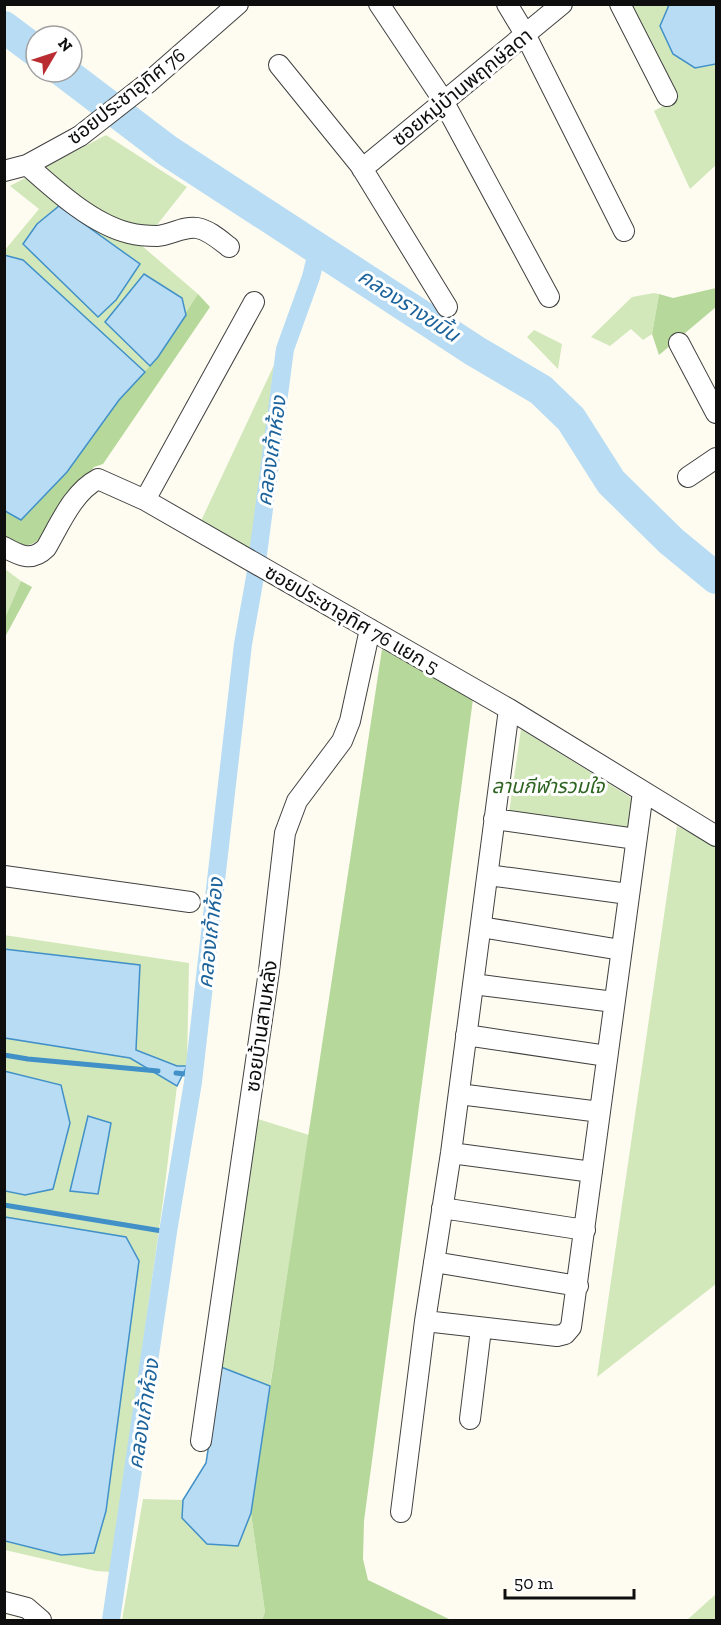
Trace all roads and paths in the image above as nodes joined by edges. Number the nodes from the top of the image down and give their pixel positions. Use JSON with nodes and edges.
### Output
{"nodes":[{"id":1,"x":238,"y":4,"type":"edge"},
{"id":2,"x":379,"y":4,"type":"edge"},
{"id":3,"x":507,"y":4,"type":"edge"},
{"id":4,"x":562,"y":4,"type":"edge"},
{"id":5,"x":620,"y":4,"type":"edge"},
{"id":6,"x":525,"y":34,"type":"junction"},
{"id":7,"x":279,"y":65,"type":"dead end"},
{"id":8,"x":667,"y":96,"type":"dead end"},
{"id":9,"x":444,"y":101,"type":"junction"},
{"id":10,"x":27,"y":165,"type":"junction"},
{"id":11,"x":362,"y":169,"type":"junction"},
{"id":12,"x":4,"y":171,"type":"edge"},
{"id":13,"x":624,"y":231,"type":"dead end"},
{"id":14,"x":229,"y":247,"type":"dead end"},
{"id":15,"x":549,"y":297,"type":"dead end"},
{"id":16,"x":254,"y":302,"type":"dead end"},
{"id":17,"x":447,"y":307,"type":"dead end"},
{"id":18,"x":679,"y":343,"type":"dead end"},
{"id":19,"x":717,"y":413,"type":"edge"},
{"id":20,"x":717,"y":458,"type":"edge"},
{"id":21,"x":688,"y":477,"type":"dead end"},
{"id":22,"x":145,"y":500,"type":"junction"},
{"id":23,"x":4,"y":547,"type":"edge"},
{"id":24,"x":370,"y":629,"type":"junction"},
{"id":25,"x":509,"y":709,"type":"junction"},
{"id":26,"x":643,"y":792,"type":"junction"},
{"id":27,"x":494,"y":819,"type":"junction"},
{"id":28,"x":717,"y":836,"type":"edge"},
{"id":29,"x":636,"y":839,"type":"junction"},
{"id":30,"x":488,"y":875,"type":"junction"},
{"id":31,"x":4,"y":876,"type":"edge"},
{"id":32,"x":628,"y":894,"type":"junction"},
{"id":33,"x":190,"y":902,"type":"dead end"},
{"id":34,"x":481,"y":927,"type":"junction"},
{"id":35,"x":621,"y":950,"type":"junction"},
{"id":36,"x":473,"y":984,"type":"junction"},
{"id":37,"x":614,"y":1002,"type":"junction"},
{"id":38,"x":466,"y":1035,"type":"junction"},
{"id":39,"x":608,"y":1056,"type":"junction"},
{"id":40,"x":459,"y":1094,"type":"junction"},
{"id":41,"x":600,"y":1112,"type":"junction"},
{"id":42,"x":451,"y":1153,"type":"junction"},
{"id":43,"x":592,"y":1172,"type":"junction"},
{"id":44,"x":442,"y":1208,"type":"junction"},
{"id":45,"x":585,"y":1230,"type":"junction"},
{"id":46,"x":434,"y":1262,"type":"junction"},
{"id":47,"x":578,"y":1286,"type":"junction"},
{"id":48,"x":425,"y":1321,"type":"junction"},
{"id":49,"x":480,"y":1329,"type":"junction"},
{"id":50,"x":470,"y":1419,"type":"dead end"},
{"id":51,"x":201,"y":1441,"type":"dead end"},
{"id":52,"x":401,"y":1512,"type":"dead end"},
{"id":53,"x":4,"y":1602,"type":"edge"},
{"id":54,"x":41,"y":1620,"type":"edge"}],
"edges":[{"from":1,"to":10,"type":"street","name":"ซอยประชาอุทิศ 76"},
{"from":2,"to":9,"type":"street"},
{"from":3,"to":6,"type":"street"},
{"from":4,"to":6,"type":"street","name":"ซอยหมู่บ้านพฤกษ์ลดา"},
{"from":5,"to":8,"type":"street"},
{"from":6,"to":9,"type":"street","name":"ซอยหมู่บ้านพฤกษ์ลดา"},
{"from":6,"to":13,"type":"street"},
{"from":7,"to":11,"type":"street"},
{"from":9,"to":11,"type":"street","name":"ซอยหมู่บ้านพฤกษ์ลดา"},
{"from":9,"to":15,"type":"street"},
{"from":10,"to":12,"type":"street","name":"ซอยประชาอุทิศ 76"},
{"from":10,"to":14,"type":"street"},
{"from":11,"to":17,"type":"street"},
{"from":16,"to":22,"type":"street"},
{"from":18,"to":19,"type":"street"},
{"from":20,"to":21,"type":"street"},
{"from":22,"to":23,"type":"street","name":"ซอยประชาอุทิศ 76 แยก 5"},
{"from":22,"to":24,"type":"street","name":"ซอยประชาอุทิศ 76 แยก 5"},
{"from":24,"to":25,"type":"street","name":"ซอยประชาอุทิศ 76 แยก 5"},
{"from":24,"to":51,"type":"street","name":"ซอยบ้านสามหลัง"},
{"from":25,"to":26,"type":"street","name":"ซอยประชาอุทิศ 76 แยก 5"},
{"from":25,"to":27,"type":"street"},
{"from":26,"to":28,"type":"street","name":"ซอยประชาอุทิศ 76 แยก 5"},
{"from":26,"to":29,"type":"street"},
{"from":27,"to":29,"type":"street"},
{"from":27,"to":30,"type":"street"},
{"from":29,"to":32,"type":"street"},
{"from":30,"to":32,"type":"street"},
{"from":30,"to":34,"type":"street"},
{"from":31,"to":33,"type":"street"},
{"from":32,"to":35,"type":"street"},
{"from":34,"to":35,"type":"street"},
{"from":34,"to":36,"type":"street"},
{"from":35,"to":37,"type":"street"},
{"from":36,"to":37,"type":"street"},
{"from":36,"to":38,"type":"street"},
{"from":37,"to":39,"type":"street"},
{"from":38,"to":39,"type":"street"},
{"from":38,"to":40,"type":"street"},
{"from":39,"to":41,"type":"street"},
{"from":40,"to":41,"type":"street"},
{"from":40,"to":42,"type":"street"},
{"from":41,"to":43,"type":"street"},
{"from":42,"to":43,"type":"street"},
{"from":42,"to":44,"type":"street"},
{"from":43,"to":45,"type":"street"},
{"from":44,"to":45,"type":"street"},
{"from":44,"to":46,"type":"street"},
{"from":45,"to":47,"type":"street"},
{"from":46,"to":47,"type":"street"},
{"from":46,"to":48,"type":"street"},
{"from":47,"to":49,"type":"street"},
{"from":48,"to":49,"type":"street"},
{"from":48,"to":52,"type":"street"},
{"from":49,"to":50,"type":"street"},
{"from":53,"to":54,"type":"street"}]}
